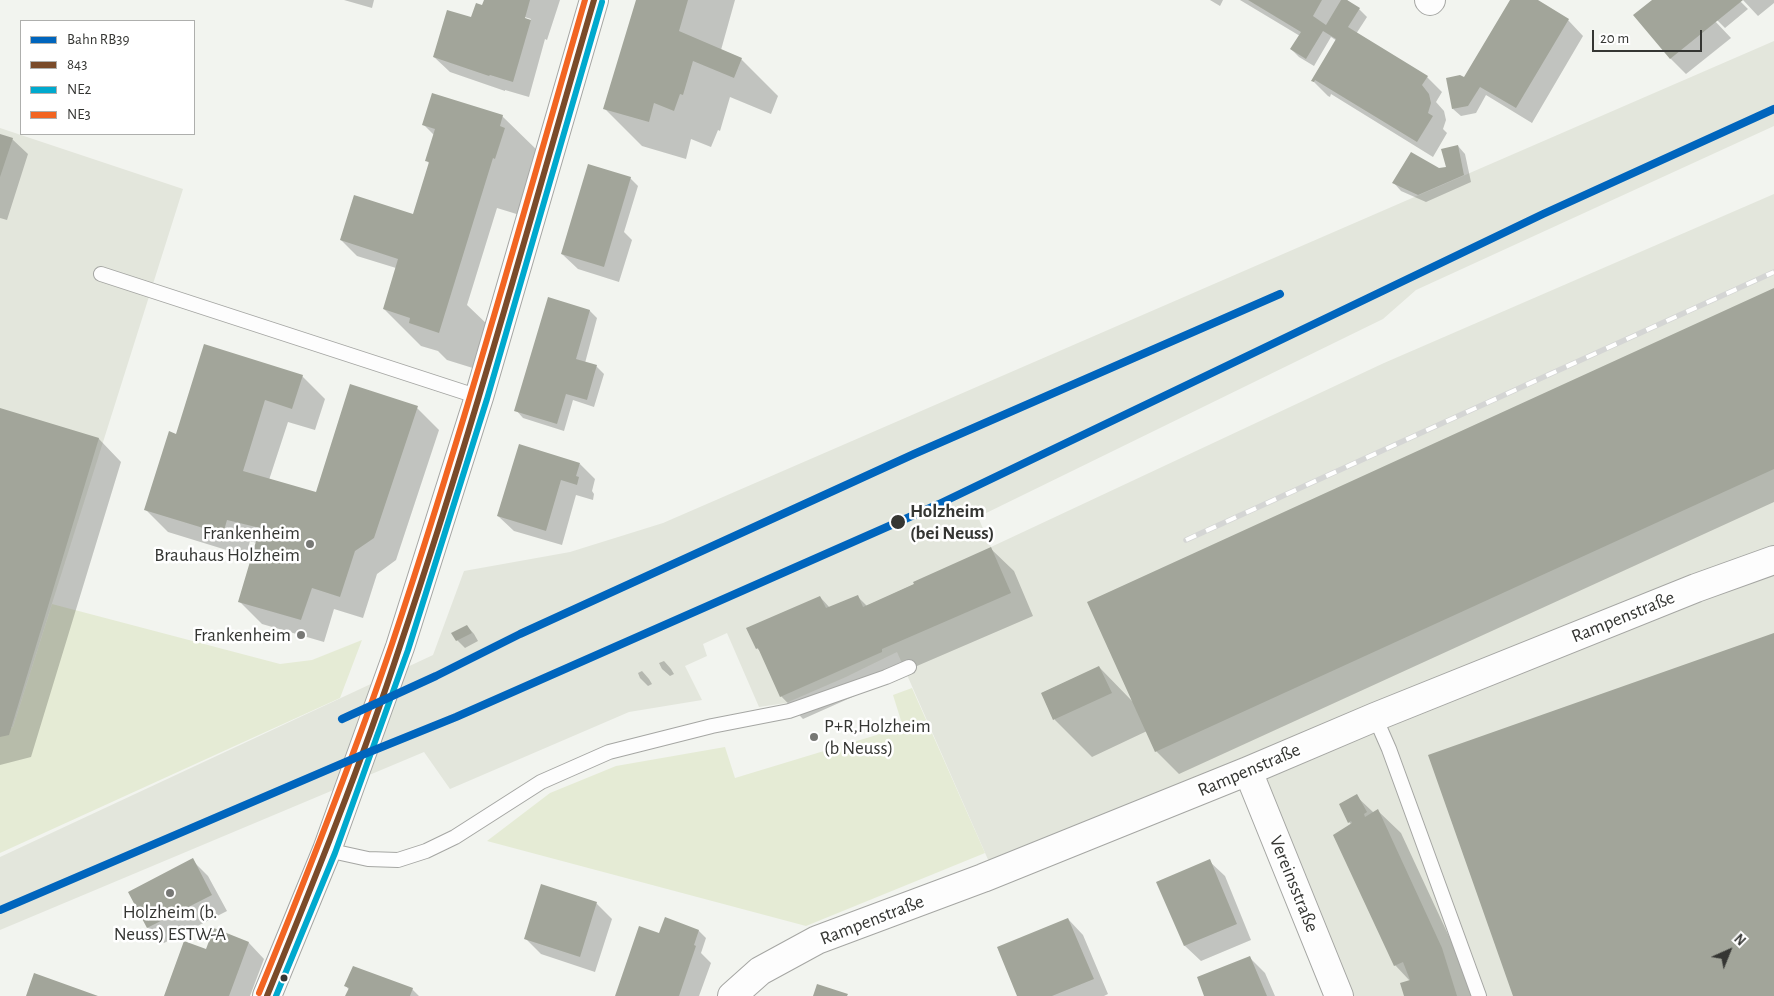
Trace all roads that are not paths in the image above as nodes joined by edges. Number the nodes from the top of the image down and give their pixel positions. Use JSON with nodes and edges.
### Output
{"nodes":[{"id":1,"x":594,"y":0,"type":"edge"},
{"id":2,"x":101,"y":274,"type":"dead end"},
{"id":3,"x":479,"y":397,"type":"junction"},
{"id":4,"x":1774,"y":560,"type":"edge"},
{"id":5,"x":909,"y":667,"type":"dead end"},
{"id":6,"x":1375,"y":717,"type":"junction"},
{"id":7,"x":1248,"y":771,"type":"junction"},
{"id":8,"x":328,"y":850,"type":"junction"},
{"id":9,"x":268,"y":996,"type":"edge"},
{"id":10,"x":732,"y":996,"type":"edge"},
{"id":11,"x":1339,"y":996,"type":"edge"},
{"id":12,"x":1479,"y":996,"type":"edge"}],
"edges":[{"from":1,"to":3,"type":"street"},
{"from":2,"to":3,"type":"lane"},
{"from":3,"to":8,"type":"street"},
{"from":4,"to":6,"type":"street","name":"Rampenstraße"},
{"from":5,"to":8,"type":"lane"},
{"from":6,"to":7,"type":"street","name":"Rampenstraße"},
{"from":6,"to":12,"type":"lane"},
{"from":7,"to":10,"type":"street","name":"Rampenstraße"},
{"from":7,"to":11,"type":"street","name":"Vereinsstraße"},
{"from":8,"to":9,"type":"street"}]}
